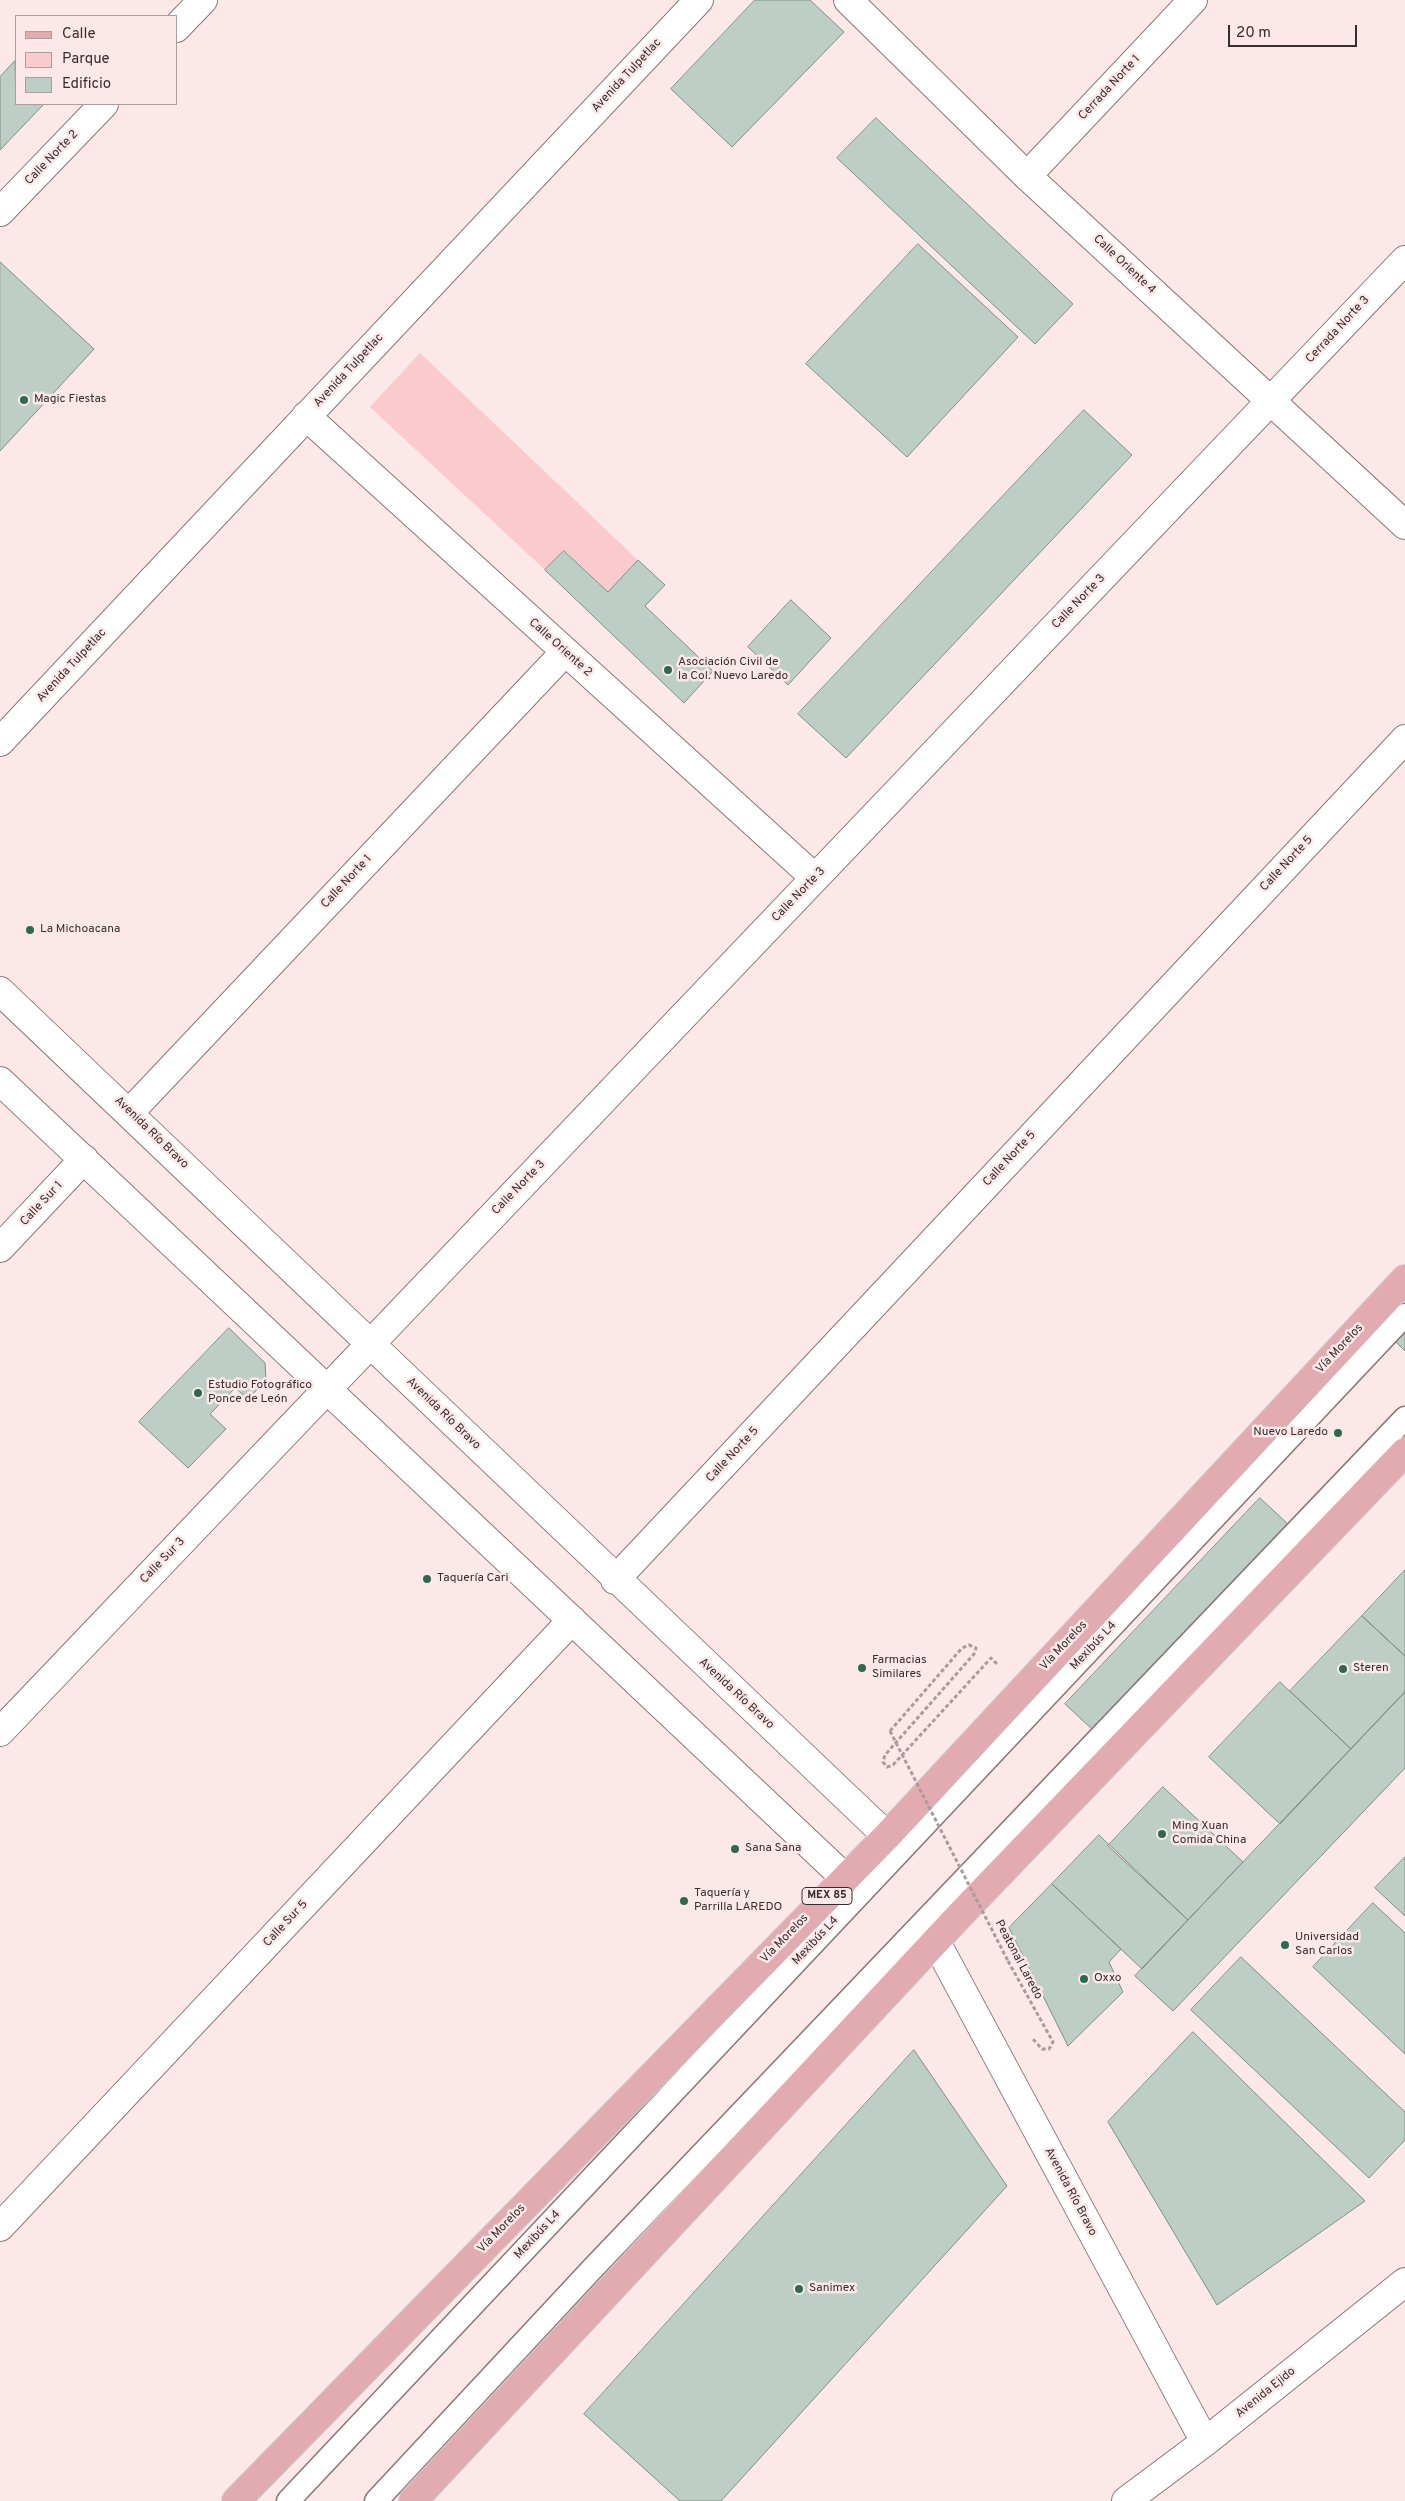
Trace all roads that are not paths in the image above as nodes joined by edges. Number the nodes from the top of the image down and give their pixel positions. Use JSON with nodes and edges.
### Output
{"nodes":[{"id":1,"x":203,"y":0,"type":"edge"},
{"id":2,"x":699,"y":0,"type":"edge"},
{"id":3,"x":848,"y":0,"type":"edge"},
{"id":4,"x":1193,"y":0,"type":"edge"},
{"id":5,"x":178,"y":26,"type":"edge"},
{"id":6,"x":103,"y":105,"type":"edge"},
{"id":7,"x":1027,"y":176,"type":"junction"},
{"id":8,"x":0,"y":212,"type":"edge"},
{"id":9,"x":1405,"y":260,"type":"edge"},
{"id":10,"x":1271,"y":401,"type":"junction"},
{"id":11,"x":306,"y":416,"type":"junction"},
{"id":12,"x":1405,"y":525,"type":"edge"},
{"id":13,"x":565,"y":652,"type":"junction"},
{"id":14,"x":1405,"y":739,"type":"edge"},
{"id":15,"x":0,"y":742,"type":"edge"},
{"id":16,"x":815,"y":878,"type":"junction"},
{"id":17,"x":0,"y":991,"type":"edge"},
{"id":18,"x":0,"y":1081,"type":"edge"},
{"id":19,"x":130,"y":1112,"type":"junction"},
{"id":20,"x":84,"y":1159,"type":"junction"},
{"id":21,"x":0,"y":1248,"type":"edge"},
{"id":22,"x":1405,"y":1279,"type":"edge"},
{"id":23,"x":1405,"y":1315,"type":"edge"},
{"id":24,"x":371,"y":1344,"type":"junction"},
{"id":25,"x":327,"y":1390,"type":"junction"},
{"id":26,"x":1405,"y":1418,"type":"edge"},
{"id":27,"x":1405,"y":1452,"type":"edge"},
{"id":28,"x":615,"y":1580,"type":"junction"},
{"id":29,"x":572,"y":1620,"type":"junction"},
{"id":30,"x":0,"y":1732,"type":"edge"},
{"id":31,"x":886,"y":1836,"type":"junction"},
{"id":32,"x":845,"y":1878,"type":"junction"},
{"id":33,"x":936,"y":1942,"type":"junction"},
{"id":34,"x":0,"y":2227,"type":"edge"},
{"id":35,"x":1405,"y":2282,"type":"edge"},
{"id":36,"x":1205,"y":2442,"type":"junction"},
{"id":37,"x":236,"y":2501,"type":"edge"},
{"id":38,"x":288,"y":2501,"type":"edge"},
{"id":39,"x":376,"y":2501,"type":"edge"},
{"id":40,"x":413,"y":2501,"type":"edge"},
{"id":41,"x":1126,"y":2501,"type":"edge"}],
"edges":[{"from":1,"to":5,"type":"street"},
{"from":2,"to":11,"type":"street","name":"Avenida Tulpetlac"},
{"from":3,"to":7,"type":"street","name":"Calle Oriente 4"},
{"from":4,"to":7,"type":"street","name":"Cerrada Norte 1"},
{"from":6,"to":8,"type":"street","name":"Calle Norte 2"},
{"from":7,"to":10,"type":"street","name":"Calle Oriente 4"},
{"from":9,"to":10,"type":"street","name":"Cerrada Norte 3"},
{"from":10,"to":12,"type":"street","name":"Calle Oriente 4"},
{"from":10,"to":16,"type":"street","name":"Calle Norte 3"},
{"from":11,"to":13,"type":"street","name":"Calle Oriente 2"},
{"from":11,"to":15,"type":"street","name":"Avenida Tulpetlac"},
{"from":13,"to":16,"type":"street","name":"Calle Oriente 2"},
{"from":13,"to":19,"type":"street","name":"Calle Norte 1"},
{"from":14,"to":28,"type":"street","name":"Calle Norte 5"},
{"from":16,"to":24,"type":"street","name":"Calle Norte 3"},
{"from":17,"to":19,"type":"street","name":"Avenida Río Bravo"},
{"from":18,"to":20,"type":"street"},
{"from":19,"to":24,"type":"street","name":"Avenida Río Bravo"},
{"from":20,"to":21,"type":"street","name":"Calle Sur 1"},
{"from":20,"to":25,"type":"street"},
{"from":22,"to":31,"type":"main road","name":"Vía Morelos","number":"MEX 85"},
{"from":23,"to":38,"type":"lane","name":"Mexibús L4"},
{"from":24,"to":25,"type":"street","name":"Calle Norte 3"},
{"from":24,"to":28,"type":"street","name":"Avenida Río Bravo"},
{"from":25,"to":29,"type":"street"},
{"from":25,"to":30,"type":"street","name":"Calle Sur 3"},
{"from":26,"to":39,"type":"lane"},
{"from":27,"to":33,"type":"main road"},
{"from":28,"to":31,"type":"street","name":"Avenida Río Bravo"},
{"from":29,"to":32,"type":"street"},
{"from":29,"to":34,"type":"street","name":"Calle Sur 5"},
{"from":31,"to":32,"type":"main road","name":"Vía Morelos","number":"MEX 85"},
{"from":32,"to":37,"type":"main road","name":"Vía Morelos","number":"MEX 85"},
{"from":33,"to":36,"type":"street","name":"Avenida Río Bravo"},
{"from":33,"to":40,"type":"main road"},
{"from":35,"to":36,"type":"street","name":"Avenida Ejido"},
{"from":36,"to":41,"type":"street","name":"Avenida Ejido"}]}
